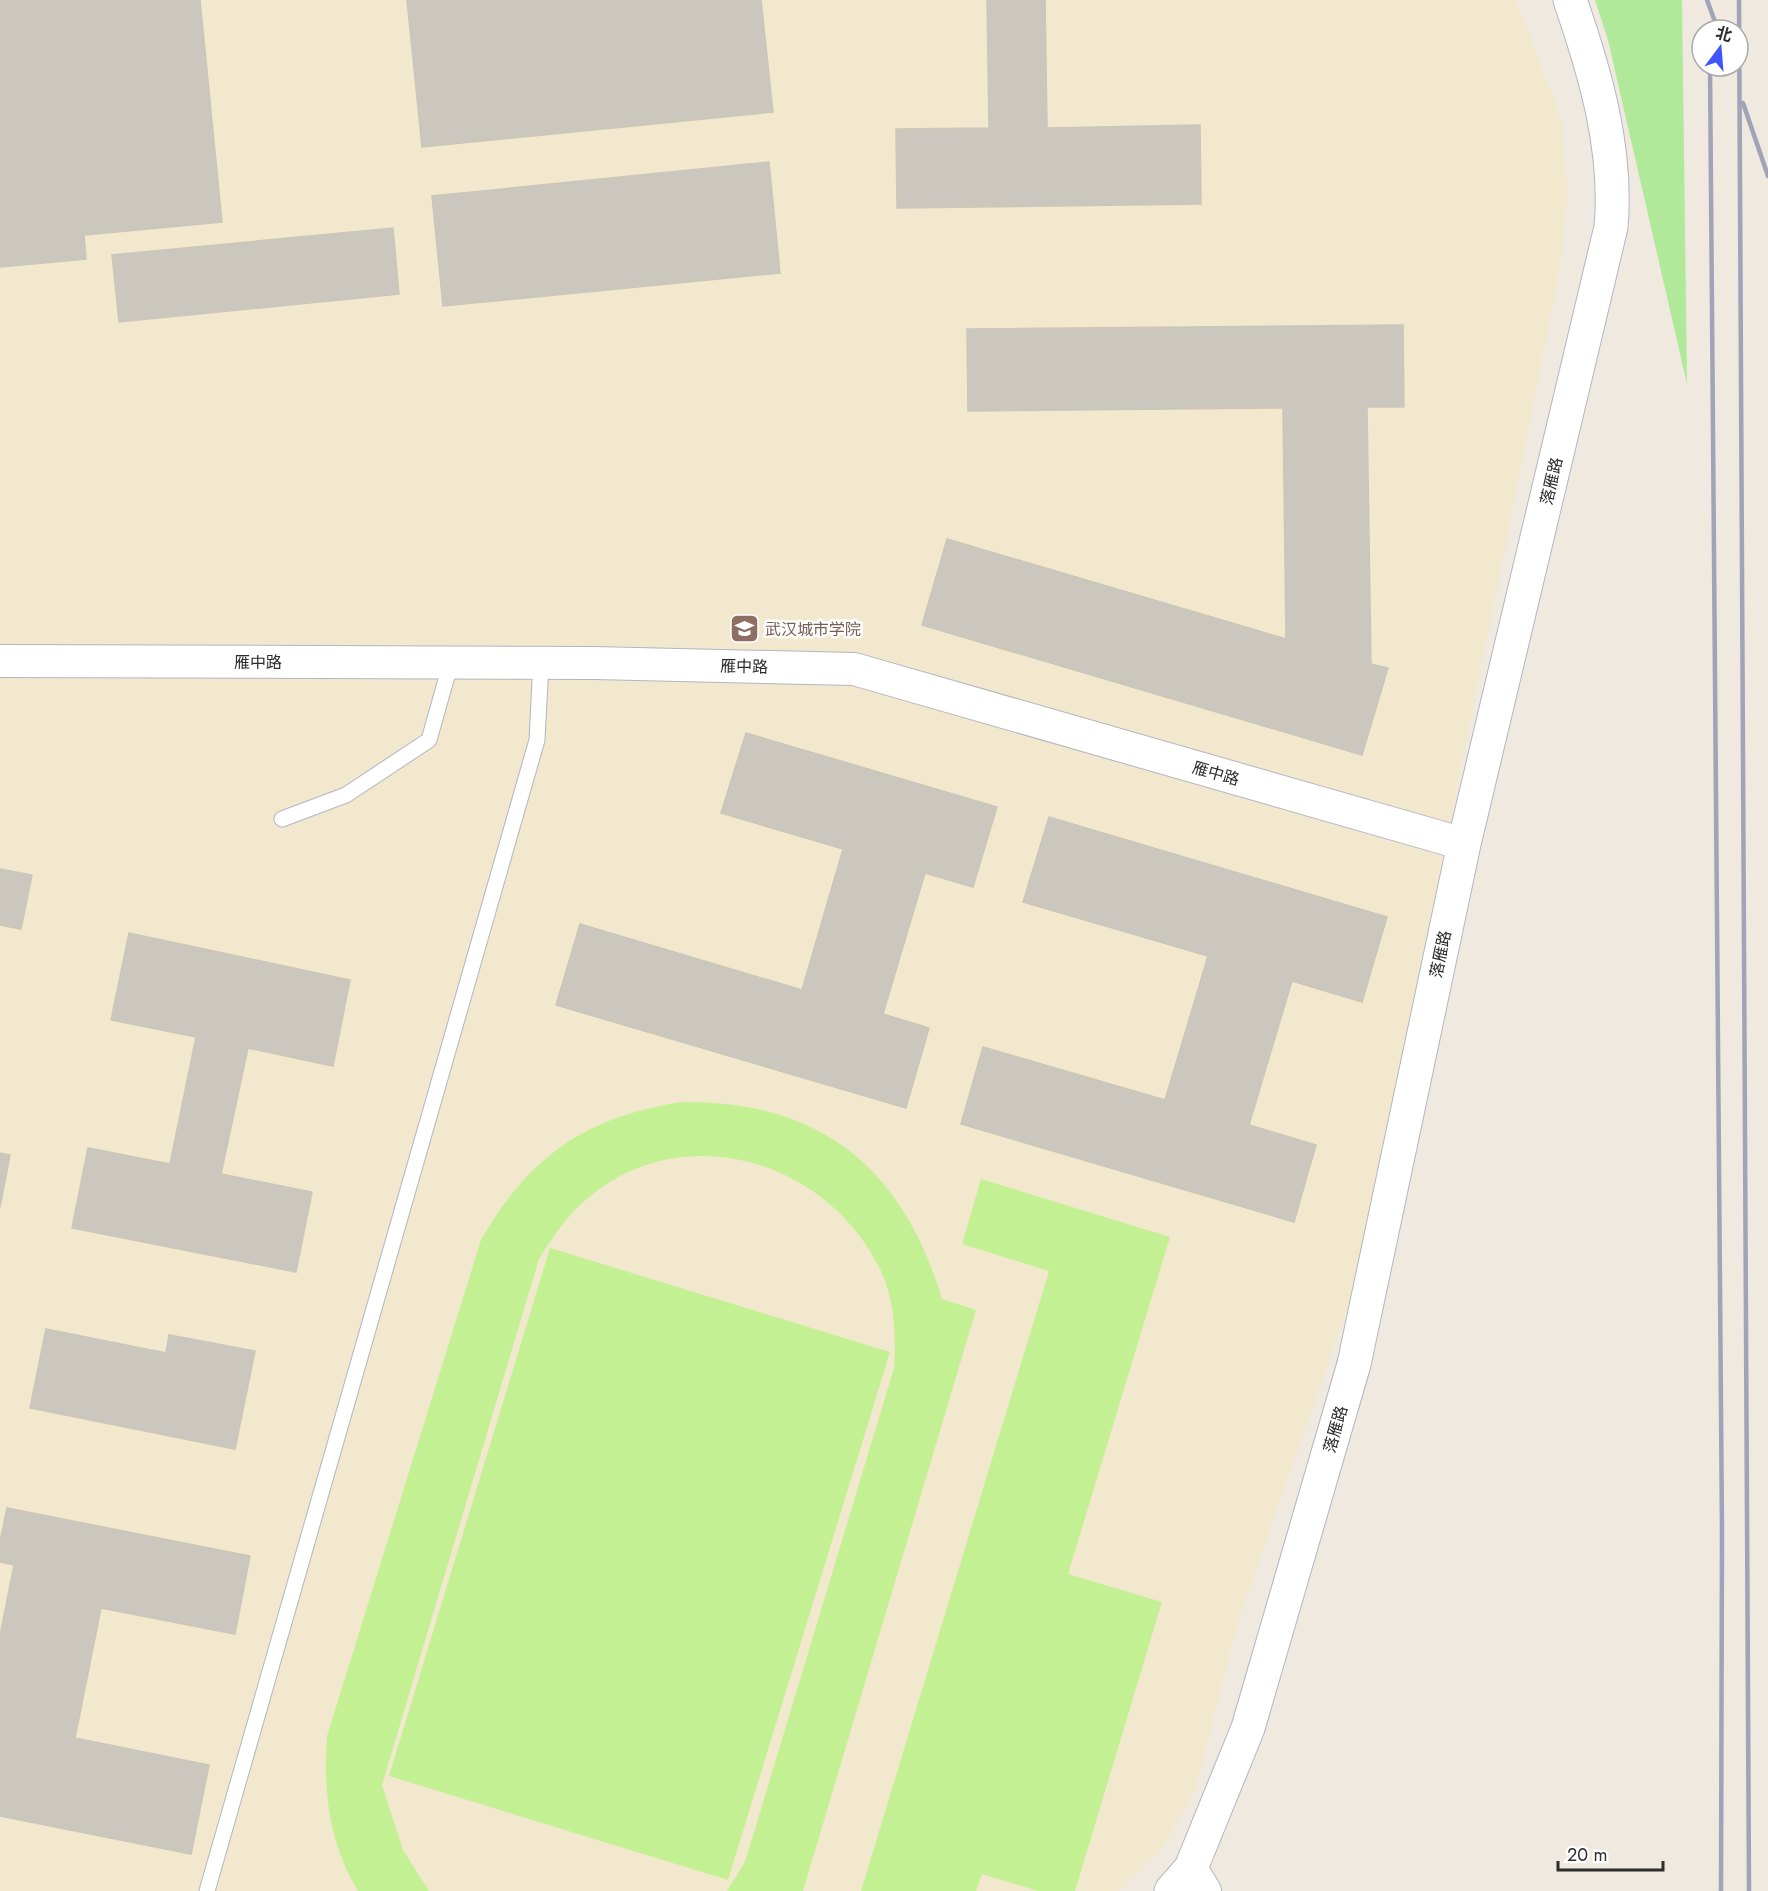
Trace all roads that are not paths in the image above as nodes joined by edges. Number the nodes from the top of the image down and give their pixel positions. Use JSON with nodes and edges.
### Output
{"nodes":[{"id":1,"x":1570,"y":0,"type":"edge"},
{"id":2,"x":0,"y":661,"type":"edge"},
{"id":3,"x":451,"y":662,"type":"junction"},
{"id":4,"x":541,"y":662,"type":"junction"},
{"id":5,"x":282,"y":819,"type":"dead end"},
{"id":6,"x":1464,"y":844,"type":"junction"},
{"id":7,"x":1189,"y":1883,"type":"edge"},
{"id":8,"x":207,"y":1891,"type":"edge"}],
"edges":[{"from":1,"to":6,"type":"street","name":"落雁路"},
{"from":2,"to":3,"type":"street","name":"雁中路"},
{"from":3,"to":4,"type":"street","name":"雁中路"},
{"from":3,"to":5,"type":"lane"},
{"from":4,"to":6,"type":"street","name":"雁中路"},
{"from":4,"to":8,"type":"lane"},
{"from":6,"to":7,"type":"street","name":"落雁路"}]}
